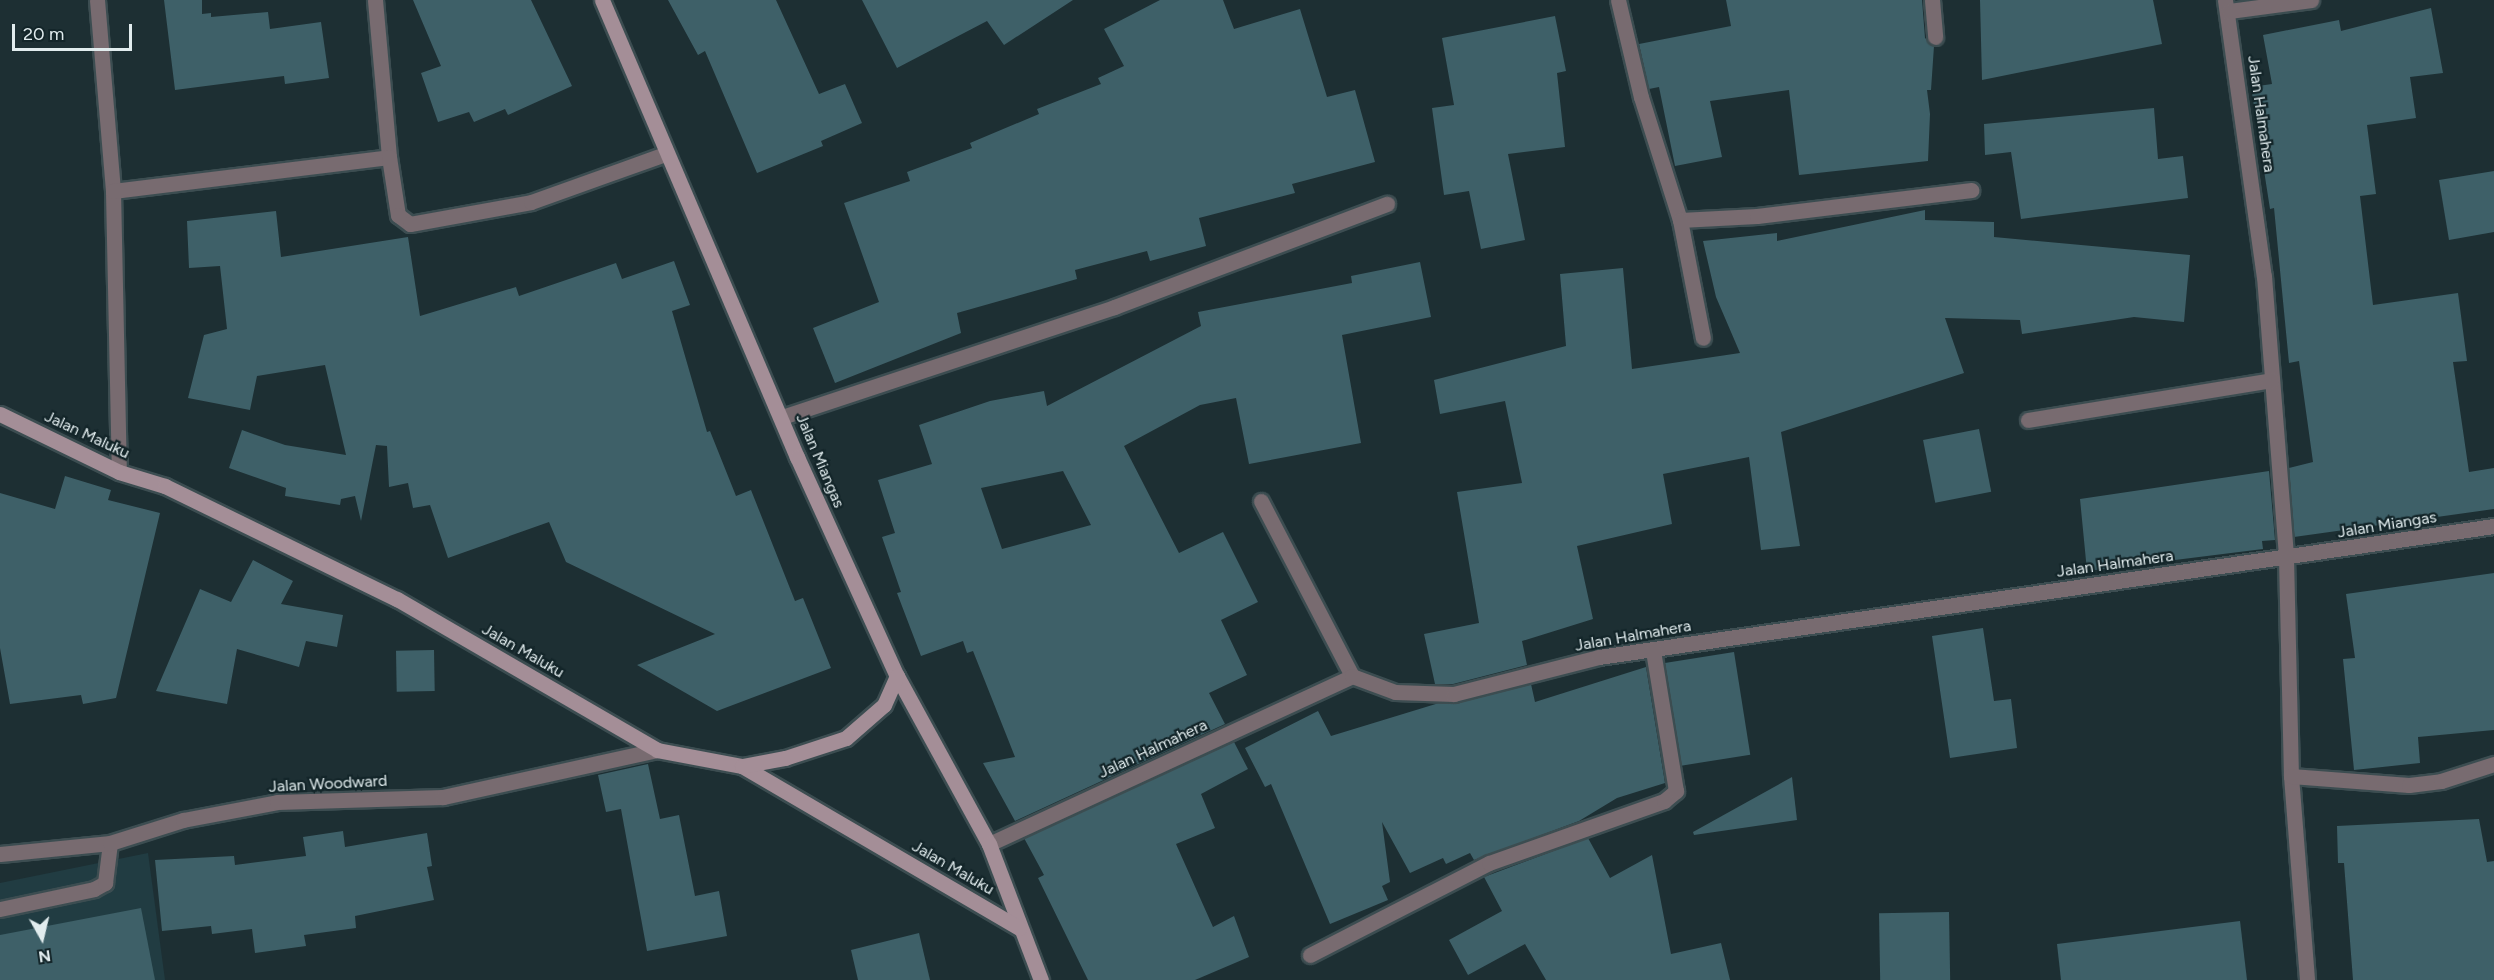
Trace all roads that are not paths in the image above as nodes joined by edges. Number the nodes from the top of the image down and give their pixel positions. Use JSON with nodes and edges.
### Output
{"nodes":[{"id":1,"x":97,"y":0,"type":"edge"},
{"id":2,"x":375,"y":0,"type":"edge"},
{"id":3,"x":602,"y":0,"type":"edge"},
{"id":4,"x":1618,"y":0,"type":"edge"},
{"id":5,"x":1932,"y":0,"type":"edge"},
{"id":6,"x":2311,"y":0,"type":"edge"},
{"id":7,"x":2227,"y":6,"type":"edge"},
{"id":8,"x":1935,"y":37,"type":"dead end"},
{"id":9,"x":665,"y":154,"type":"junction"},
{"id":10,"x":389,"y":157,"type":"junction"},
{"id":11,"x":1971,"y":190,"type":"dead end"},
{"id":12,"x":113,"y":191,"type":"junction"},
{"id":13,"x":1387,"y":204,"type":"dead end"},
{"id":14,"x":1680,"y":220,"type":"junction"},
{"id":15,"x":1703,"y":338,"type":"dead end"},
{"id":16,"x":2272,"y":380,"type":"junction"},
{"id":17,"x":0,"y":414,"type":"edge"},
{"id":18,"x":782,"y":417,"type":"junction"},
{"id":19,"x":2028,"y":420,"type":"dead end"},
{"id":20,"x":119,"y":472,"type":"junction"},
{"id":21,"x":1261,"y":501,"type":"dead end"},
{"id":22,"x":2494,"y":526,"type":"edge"},
{"id":23,"x":2286,"y":557,"type":"junction"},
{"id":24,"x":1653,"y":650,"type":"junction"},
{"id":25,"x":897,"y":676,"type":"junction"},
{"id":26,"x":1352,"y":676,"type":"junction"},
{"id":27,"x":657,"y":750,"type":"junction"},
{"id":28,"x":2494,"y":764,"type":"edge"},
{"id":29,"x":742,"y":766,"type":"junction"},
{"id":30,"x":2291,"y":776,"type":"junction"},
{"id":31,"x":110,"y":843,"type":"junction"},
{"id":32,"x":989,"y":844,"type":"junction"},
{"id":33,"x":0,"y":854,"type":"edge"},
{"id":34,"x":0,"y":909,"type":"edge"},
{"id":35,"x":1019,"y":928,"type":"junction"},
{"id":36,"x":1310,"y":955,"type":"dead end"},
{"id":37,"x":1041,"y":980,"type":"edge"},
{"id":38,"x":2307,"y":980,"type":"edge"}],
"edges":[{"from":1,"to":12,"type":"street"},
{"from":2,"to":10,"type":"street"},
{"from":3,"to":9,"type":"main road","name":"Jalan Miangas"},
{"from":4,"to":14,"type":"street"},
{"from":5,"to":8,"type":"street"},
{"from":6,"to":7,"type":"street"},
{"from":7,"to":16,"type":"street","name":"Jalan Halmahera"},
{"from":9,"to":10,"type":"street"},
{"from":9,"to":18,"type":"main road","name":"Jalan Miangas"},
{"from":10,"to":12,"type":"street"},
{"from":11,"to":14,"type":"street"},
{"from":12,"to":20,"type":"street"},
{"from":13,"to":18,"type":"street"},
{"from":14,"to":15,"type":"street"},
{"from":16,"to":19,"type":"street"},
{"from":16,"to":23,"type":"street","name":"Jalan Halmahera"},
{"from":17,"to":20,"type":"main road","name":"Jalan Maluku"},
{"from":18,"to":25,"type":"main road","name":"Jalan Miangas"},
{"from":20,"to":27,"type":"main road","name":"Jalan Maluku"},
{"from":21,"to":26,"type":"street"},
{"from":22,"to":23,"type":"street","name":"Jalan Miangas"},
{"from":23,"to":24,"type":"street","name":"Jalan Halmahera"},
{"from":23,"to":30,"type":"street","name":"Jalan Halmahera"},
{"from":24,"to":26,"type":"street","name":"Jalan Halmahera"},
{"from":24,"to":36,"type":"street"},
{"from":25,"to":29,"type":"main road"},
{"from":25,"to":32,"type":"main road","name":"Jalan Miangas"},
{"from":26,"to":32,"type":"street","name":"Jalan Halmahera"},
{"from":27,"to":29,"type":"main road","name":"Jalan Maluku"},
{"from":27,"to":31,"type":"street","name":"Jalan Woodward"},
{"from":28,"to":30,"type":"street"},
{"from":29,"to":35,"type":"main road","name":"Jalan Maluku"},
{"from":30,"to":38,"type":"street","name":"Jalan Halmahera"},
{"from":31,"to":33,"type":"street","name":"Jalan Woodward"},
{"from":31,"to":34,"type":"street"},
{"from":32,"to":35,"type":"main road","name":"Jalan Miangas"},
{"from":35,"to":37,"type":"main road","name":"Jalan Miangas"}]}
